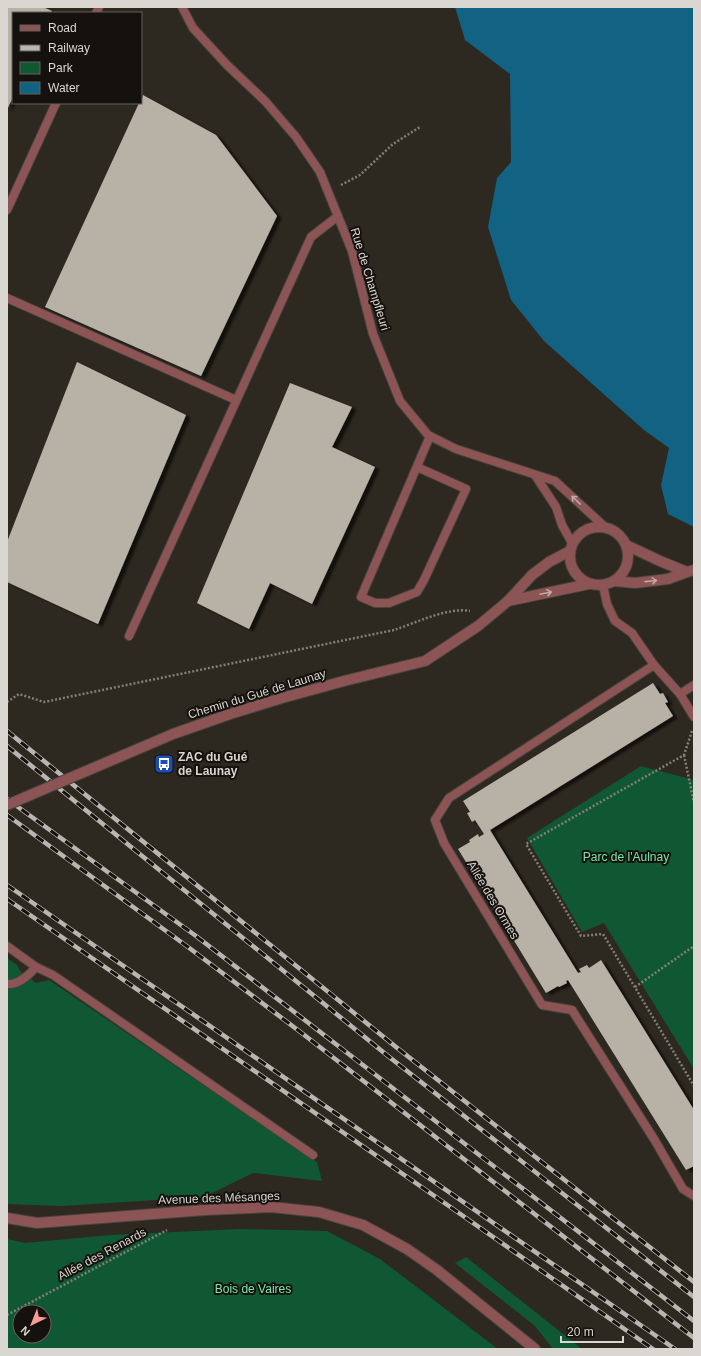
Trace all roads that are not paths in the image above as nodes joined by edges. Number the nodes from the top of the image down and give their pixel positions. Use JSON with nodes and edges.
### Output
{"nodes":[{"id":1,"x":182,"y":7,"type":"edge"},
{"id":2,"x":56,"y":104,"type":"edge"},
{"id":3,"x":7,"y":210,"type":"edge"},
{"id":4,"x":338,"y":216,"type":"junction"},
{"id":5,"x":7,"y":298,"type":"edge"},
{"id":6,"x":236,"y":400,"type":"junction"},
{"id":7,"x":430,"y":436,"type":"junction"},
{"id":8,"x":417,"y":467,"type":"junction"},
{"id":9,"x":535,"y":475,"type":"junction"},
{"id":10,"x":605,"y":527,"type":"junction"},
{"id":11,"x":626,"y":545,"type":"junction"},
{"id":12,"x":571,"y":547,"type":"junction"},
{"id":13,"x":690,"y":571,"type":"edge"},
{"id":14,"x":615,"y":580,"type":"junction"},
{"id":15,"x":589,"y":584,"type":"junction"},
{"id":16,"x":603,"y":585,"type":"junction"},
{"id":17,"x":508,"y":601,"type":"junction"},
{"id":18,"x":129,"y":636,"type":"dead end"},
{"id":19,"x":654,"y":665,"type":"junction"},
{"id":20,"x":694,"y":685,"type":"edge"},
{"id":21,"x":680,"y":694,"type":"junction"},
{"id":22,"x":694,"y":717,"type":"edge"},
{"id":23,"x":7,"y":804,"type":"edge"},
{"id":24,"x":7,"y":946,"type":"edge"},
{"id":25,"x":36,"y":967,"type":"junction"},
{"id":26,"x":7,"y":984,"type":"edge"},
{"id":27,"x":313,"y":1155,"type":"dead end"},
{"id":28,"x":694,"y":1196,"type":"edge"},
{"id":29,"x":7,"y":1218,"type":"edge"},
{"id":30,"x":535,"y":1349,"type":"edge"}],
"edges":[{"from":1,"to":4,"type":"lane","name":"Rue de Champfleuri"},
{"from":2,"to":3,"type":"lane"},
{"from":4,"to":6,"type":"lane"},
{"from":4,"to":7,"type":"lane","name":"Rue de Champfleuri"},
{"from":5,"to":6,"type":"lane"},
{"from":6,"to":18,"type":"lane"},
{"from":7,"to":8,"type":"lane"},
{"from":7,"to":9,"type":"lane","name":"Rue de Champfleuri"},
{"from":8,"to":8,"type":"lane"},
{"from":10,"to":9,"type":"lane","name":"Rue de Champfleuri","one_way":true},
{"from":9,"to":12,"type":"lane"},
{"from":10,"to":11,"type":"street"},
{"from":10,"to":12,"type":"street"},
{"from":11,"to":13,"type":"street"},
{"from":11,"to":14,"type":"street"},
{"from":12,"to":15,"type":"street"},
{"from":12,"to":17,"type":"street","name":"Chemin du Gué de Launay"},
{"from":14,"to":13,"type":"street","one_way":true},
{"from":14,"to":16,"type":"street"},
{"from":15,"to":16,"type":"street"},
{"from":17,"to":15,"type":"street","name":"Chemin du Gué de Launay","one_way":true},
{"from":16,"to":19,"type":"lane"},
{"from":17,"to":23,"type":"street","name":"Chemin du Gué de Launay","bridge":true},
{"from":19,"to":21,"type":"lane"},
{"from":19,"to":28,"type":"lane","name":"Allée des Ormes"},
{"from":20,"to":21,"type":"lane"},
{"from":21,"to":22,"type":"lane"},
{"from":24,"to":25,"type":"lane"},
{"from":25,"to":26,"type":"lane"},
{"from":25,"to":27,"type":"lane"},
{"from":29,"to":30,"type":"street","name":"Avenue des Mésanges"}]}
